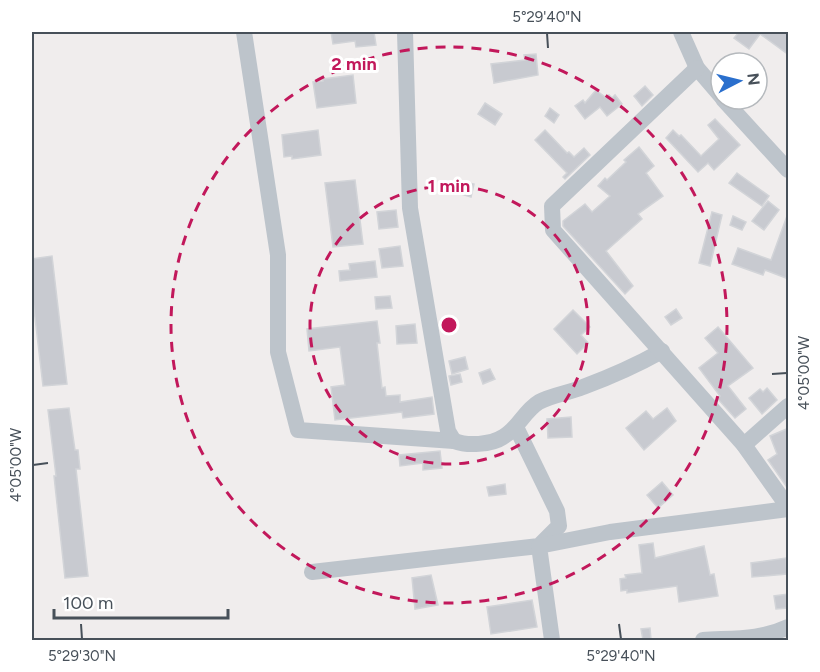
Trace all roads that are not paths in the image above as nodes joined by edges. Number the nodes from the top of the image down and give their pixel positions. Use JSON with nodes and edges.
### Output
{"nodes":[{"id":1,"x":244,"y":32,"type":"edge"},
{"id":2,"x":405,"y":32,"type":"edge"},
{"id":3,"x":681,"y":32,"type":"edge"},
{"id":4,"x":697,"y":68,"type":"junction"},
{"id":5,"x":709,"y":82,"type":"edge"},
{"id":6,"x":735,"y":111,"type":"edge"},
{"id":7,"x":786,"y":164,"type":"edge"},
{"id":8,"x":662,"y":351,"type":"junction"},
{"id":9,"x":789,"y":405,"type":"edge"},
{"id":10,"x":516,"y":427,"type":"junction"},
{"id":11,"x":454,"y":441,"type":"junction"},
{"id":12,"x":744,"y":445,"type":"junction"},
{"id":13,"x":789,"y":508,"type":"edge"},
{"id":14,"x":539,"y":546,"type":"junction"},
{"id":15,"x":312,"y":572,"type":"dead end"},
{"id":16,"x":789,"y":627,"type":"edge"},
{"id":17,"x":552,"y":640,"type":"edge"},
{"id":18,"x":703,"y":640,"type":"edge"}],
"edges":[{"from":1,"to":11,"type":"street"},
{"from":2,"to":11,"type":"street"},
{"from":3,"to":4,"type":"street"},
{"from":4,"to":5,"type":"street"},
{"from":4,"to":8,"type":"street"},
{"from":6,"to":7,"type":"street"},
{"from":8,"to":10,"type":"street"},
{"from":8,"to":12,"type":"street"},
{"from":9,"to":12,"type":"street"},
{"from":10,"to":11,"type":"street"},
{"from":10,"to":14,"type":"street"},
{"from":12,"to":13,"type":"street"},
{"from":13,"to":14,"type":"street"},
{"from":14,"to":15,"type":"street"},
{"from":14,"to":17,"type":"street"},
{"from":16,"to":18,"type":"street"}]}
